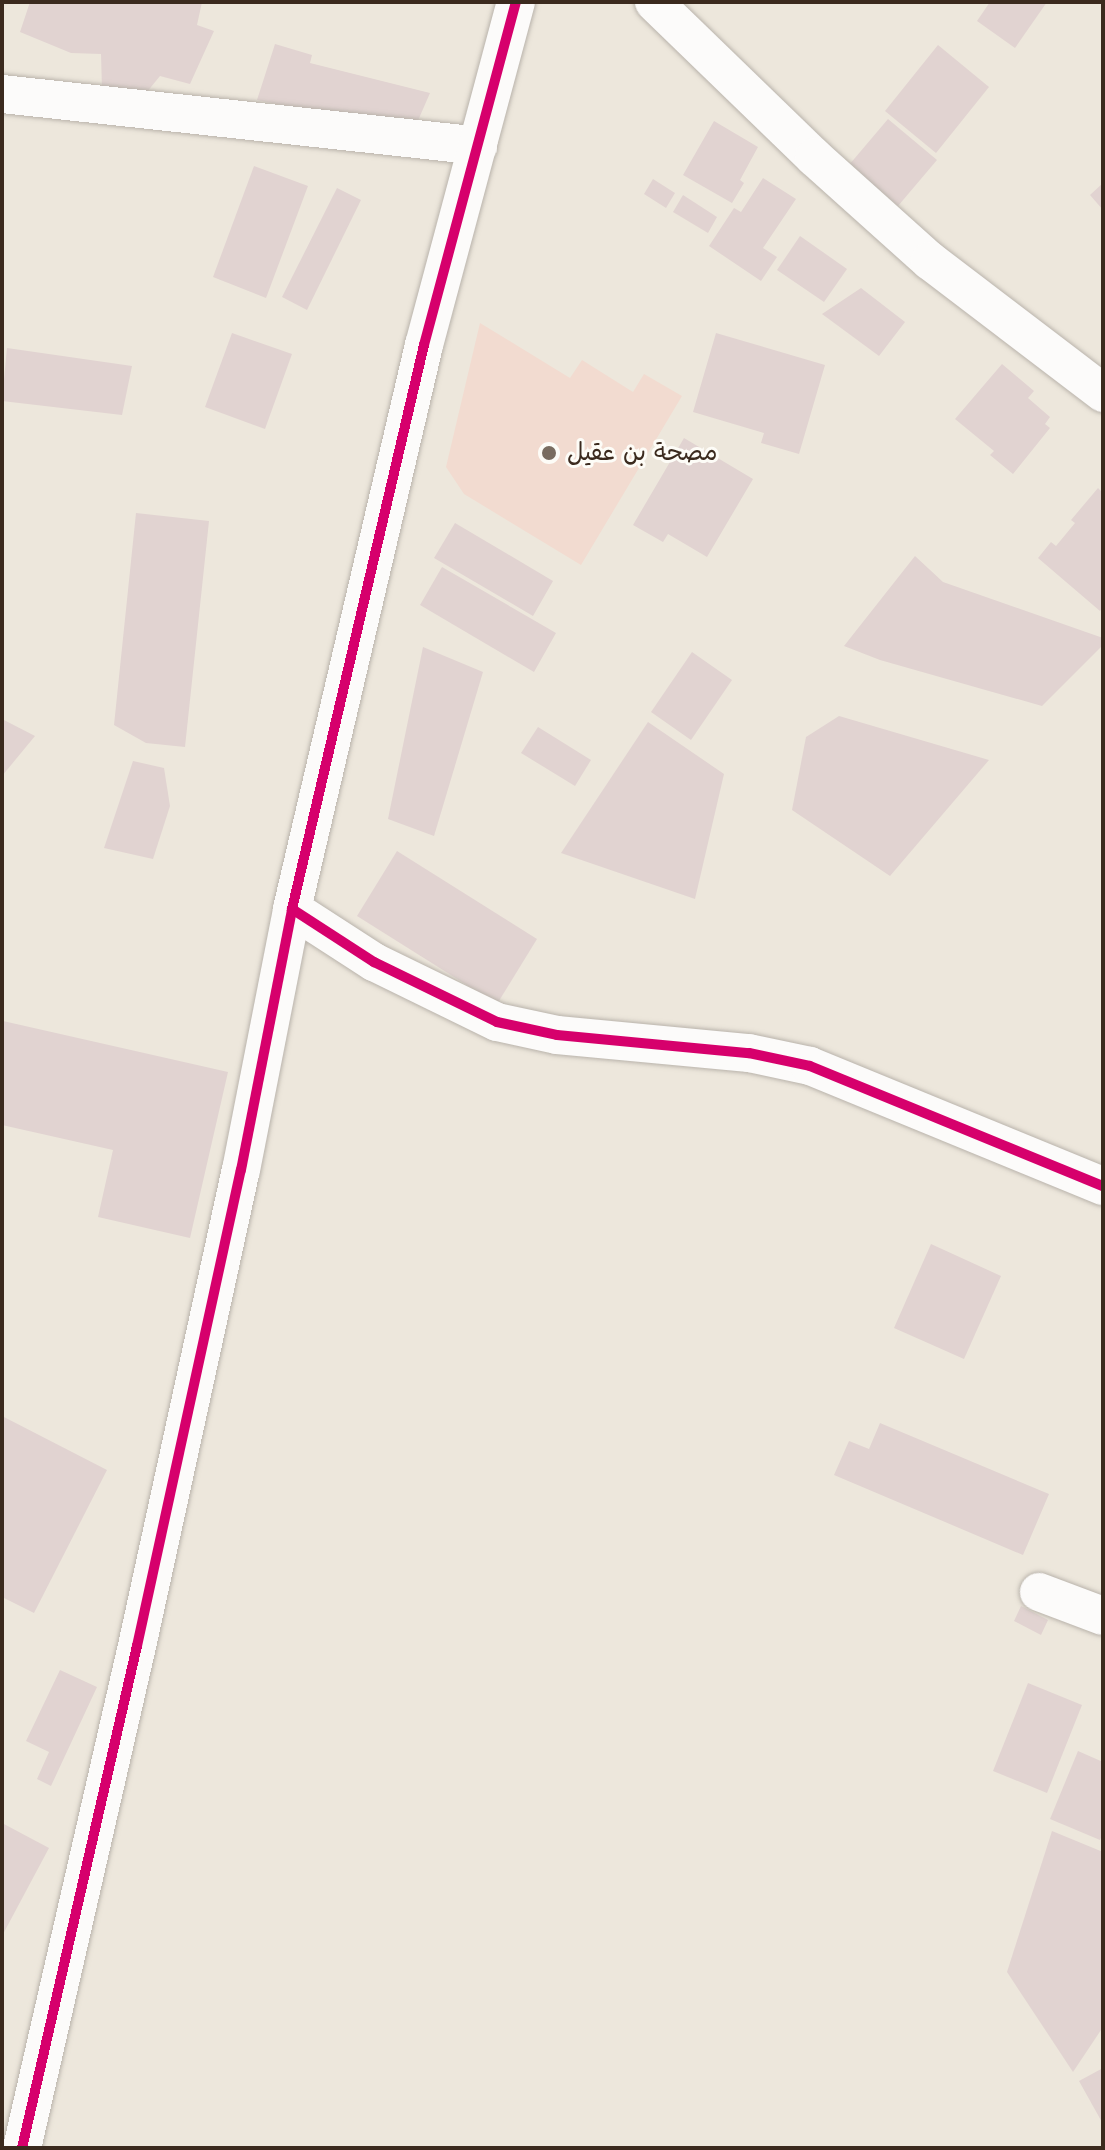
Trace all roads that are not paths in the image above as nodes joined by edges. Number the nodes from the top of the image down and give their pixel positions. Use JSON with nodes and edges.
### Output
{"nodes":[{"id":1,"x":516,"y":2,"type":"edge"},
{"id":2,"x":654,"y":2,"type":"edge"},
{"id":3,"x":2,"y":94,"type":"edge"},
{"id":4,"x":478,"y":146,"type":"junction"},
{"id":5,"x":1103,"y":393,"type":"edge"},
{"id":6,"x":292,"y":909,"type":"junction"},
{"id":7,"x":1103,"y":1186,"type":"edge"},
{"id":8,"x":1039,"y":1592,"type":"dead end"},
{"id":9,"x":1103,"y":1616,"type":"edge"},
{"id":10,"x":22,"y":2148,"type":"edge"}],
"edges":[{"from":1,"to":4,"type":"street"},
{"from":2,"to":5,"type":"street"},
{"from":3,"to":4,"type":"street"},
{"from":4,"to":6,"type":"street"},
{"from":6,"to":7,"type":"street"},
{"from":6,"to":10,"type":"street"},
{"from":8,"to":9,"type":"street"}]}
